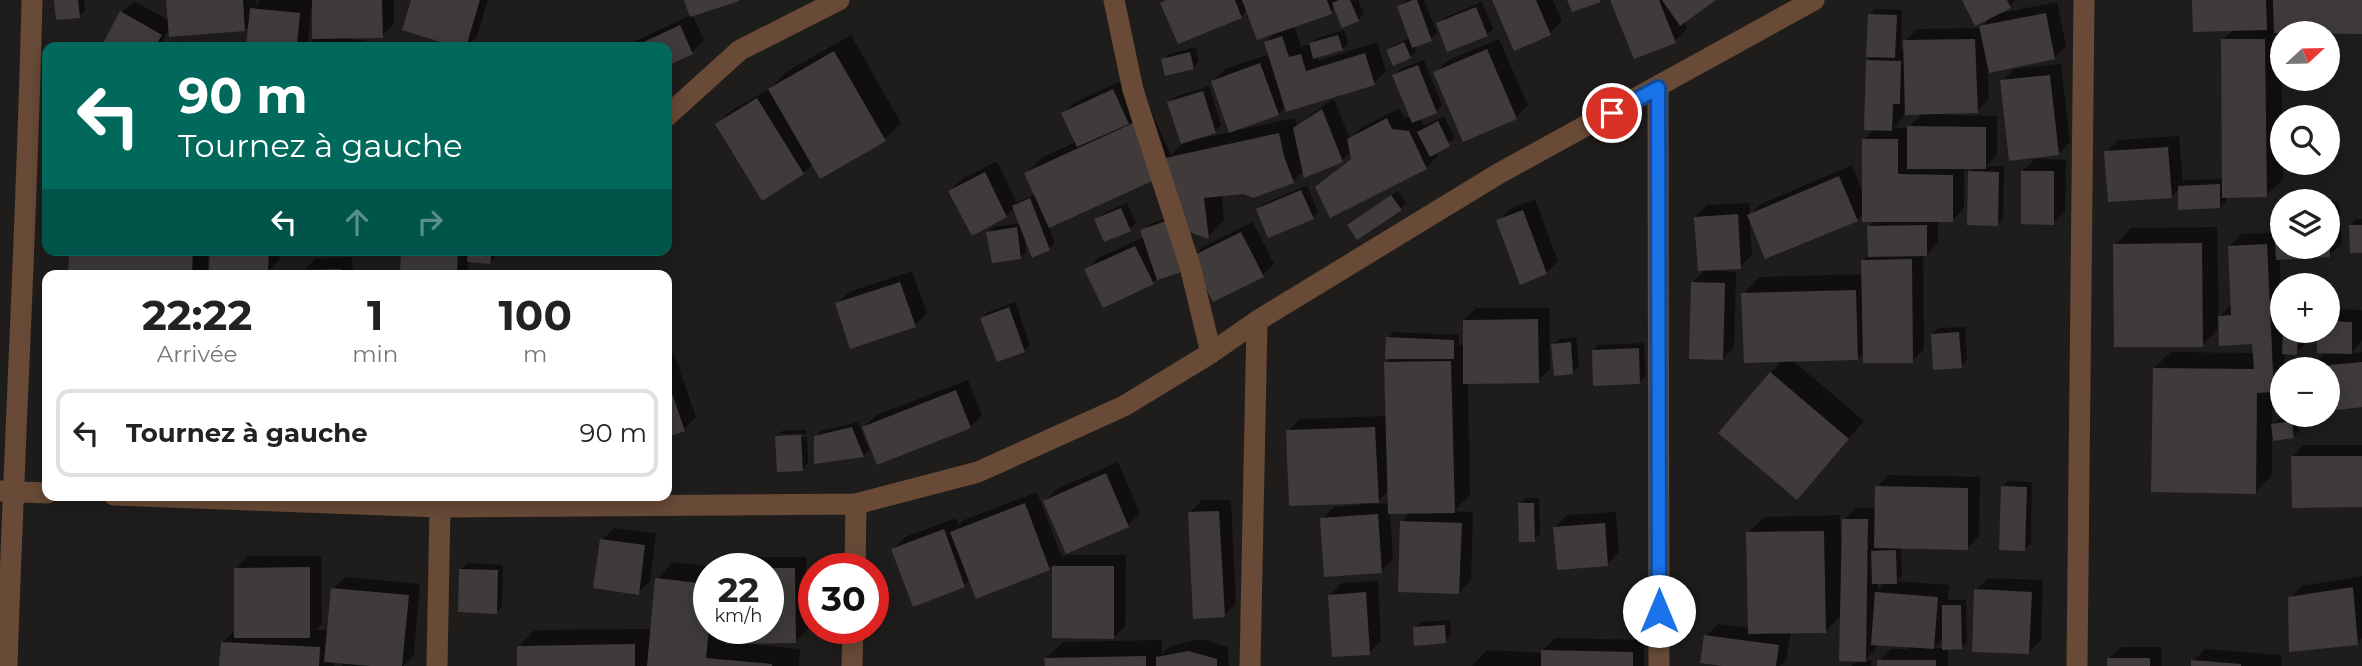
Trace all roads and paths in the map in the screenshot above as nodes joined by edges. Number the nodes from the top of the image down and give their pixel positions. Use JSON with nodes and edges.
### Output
{"nodes":[{"id":1,"x":32,"y":0,"type":"edge"},
{"id":2,"x":839,"y":0,"type":"edge"},
{"id":3,"x":1114,"y":0,"type":"edge"},
{"id":4,"x":1814,"y":0,"type":"edge"},
{"id":5,"x":2084,"y":0,"type":"edge"},
{"id":6,"x":1658,"y":88,"type":"junction"},
{"id":7,"x":672,"y":111,"type":"edge"},
{"id":8,"x":38,"y":145,"type":"edge"},
{"id":9,"x":1257,"y":321,"type":"junction"},
{"id":10,"x":1211,"y":353,"type":"junction"},
{"id":11,"x":6,"y":491,"type":"edge"},
{"id":12,"x":42,"y":493,"type":"edge"},
{"id":13,"x":277,"y":501,"type":"edge"},
{"id":14,"x":856,"y":504,"type":"junction"},
{"id":15,"x":440,"y":507,"type":"junction"},
{"id":16,"x":855,"y":553,"type":"edge"},
{"id":17,"x":853,"y":644,"type":"edge"},
{"id":18,"x":7,"y":666,"type":"edge"},
{"id":19,"x":437,"y":666,"type":"edge"},
{"id":20,"x":852,"y":666,"type":"edge"},
{"id":21,"x":1250,"y":666,"type":"edge"},
{"id":22,"x":1659,"y":666,"type":"edge"},
{"id":23,"x":2077,"y":666,"type":"edge"}],
"edges":[{"from":1,"to":8,"type":"street"},
{"from":2,"to":7,"type":"street"},
{"from":3,"to":10,"type":"street"},
{"from":4,"to":6,"type":"street"},
{"from":5,"to":23,"type":"street"},
{"from":6,"to":9,"type":"street"},
{"from":6,"to":22,"type":"street"},
{"from":8,"to":11,"type":"street"},
{"from":9,"to":10,"type":"street"},
{"from":9,"to":21,"type":"street"},
{"from":10,"to":14,"type":"street"},
{"from":11,"to":12,"type":"street"},
{"from":11,"to":18,"type":"street"},
{"from":13,"to":15,"type":"street"},
{"from":14,"to":15,"type":"street"},
{"from":14,"to":16,"type":"street"},
{"from":15,"to":19,"type":"street"},
{"from":17,"to":20,"type":"street"}]}
